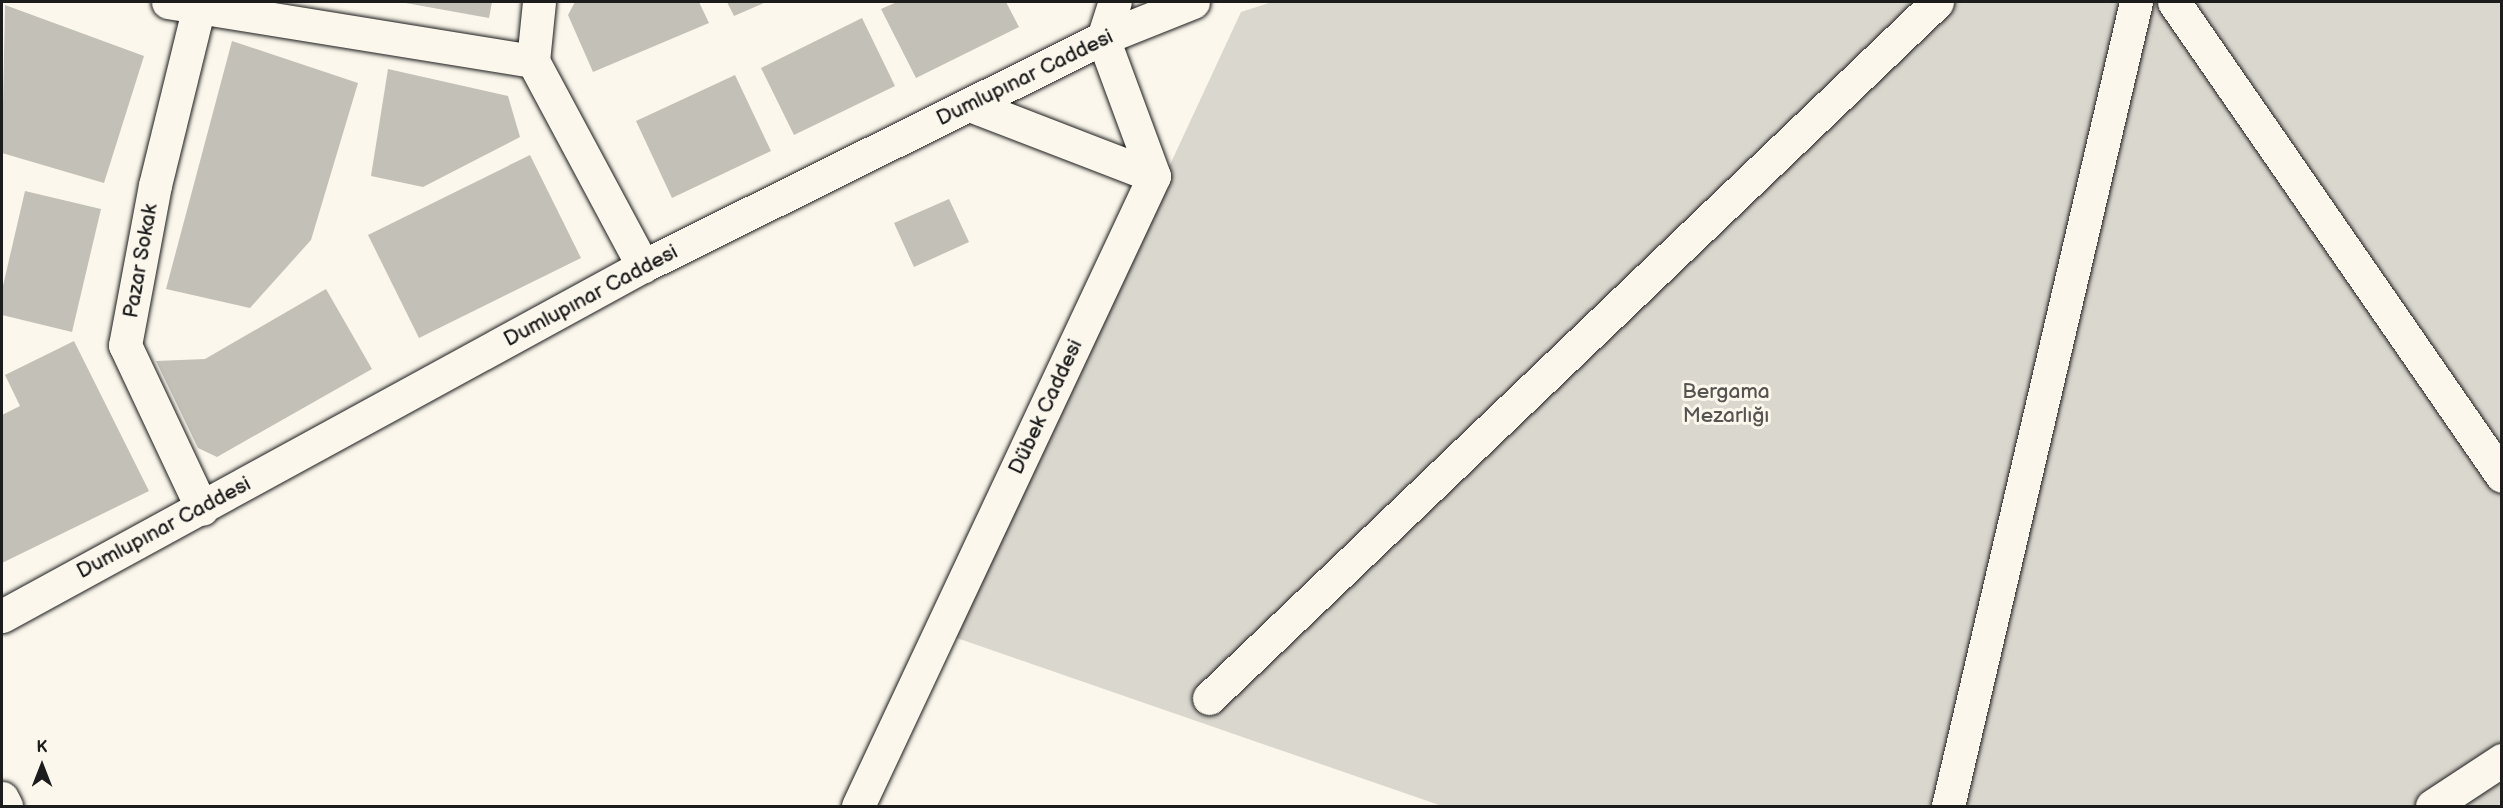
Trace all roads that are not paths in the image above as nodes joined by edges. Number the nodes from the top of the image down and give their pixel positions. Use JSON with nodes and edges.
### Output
{"nodes":[{"id":1,"x":538,"y":2,"type":"edge"},
{"id":2,"x":1115,"y":2,"type":"edge"},
{"id":3,"x":1193,"y":2,"type":"edge"},
{"id":4,"x":1937,"y":2,"type":"edge"},
{"id":5,"x":2136,"y":2,"type":"edge"},
{"id":6,"x":2174,"y":2,"type":"edge"},
{"id":7,"x":189,"y":4,"type":"edge"},
{"id":8,"x":1103,"y":38,"type":"junction"},
{"id":9,"x":533,"y":61,"type":"junction"},
{"id":10,"x":970,"y":105,"type":"junction"},
{"id":11,"x":1154,"y":176,"type":"junction"},
{"id":12,"x":643,"y":266,"type":"junction"},
{"id":13,"x":2502,"y":476,"type":"edge"},
{"id":14,"x":202,"y":509,"type":"junction"},
{"id":15,"x":2,"y":616,"type":"edge"},
{"id":16,"x":1209,"y":698,"type":"dead end"},
{"id":17,"x":2502,"y":760,"type":"edge"},
{"id":18,"x":2,"y":798,"type":"edge"},
{"id":19,"x":6,"y":807,"type":"edge"},
{"id":20,"x":858,"y":807,"type":"edge"},
{"id":21,"x":1947,"y":807,"type":"edge"},
{"id":22,"x":2432,"y":807,"type":"edge"}],
"edges":[{"from":1,"to":9,"type":"street"},
{"from":2,"to":8,"type":"street"},
{"from":3,"to":8,"type":"street","name":"Dumlupınar Caddesi"},
{"from":4,"to":16,"type":"street"},
{"from":5,"to":21,"type":"street"},
{"from":6,"to":13,"type":"street"},
{"from":7,"to":9,"type":"street"},
{"from":7,"to":14,"type":"street","name":"Pazar Sokak"},
{"from":8,"to":10,"type":"street","name":"Dumlupınar Caddesi"},
{"from":8,"to":11,"type":"street"},
{"from":9,"to":12,"type":"street"},
{"from":10,"to":11,"type":"street"},
{"from":10,"to":12,"type":"street","name":"Dumlupınar Caddesi"},
{"from":11,"to":20,"type":"street","name":"Dübek Caddesi"},
{"from":12,"to":14,"type":"street","name":"Dumlupınar Caddesi"},
{"from":14,"to":15,"type":"street","name":"Dumlupınar Caddesi"},
{"from":17,"to":22,"type":"street"},
{"from":18,"to":19,"type":"street"}]}
